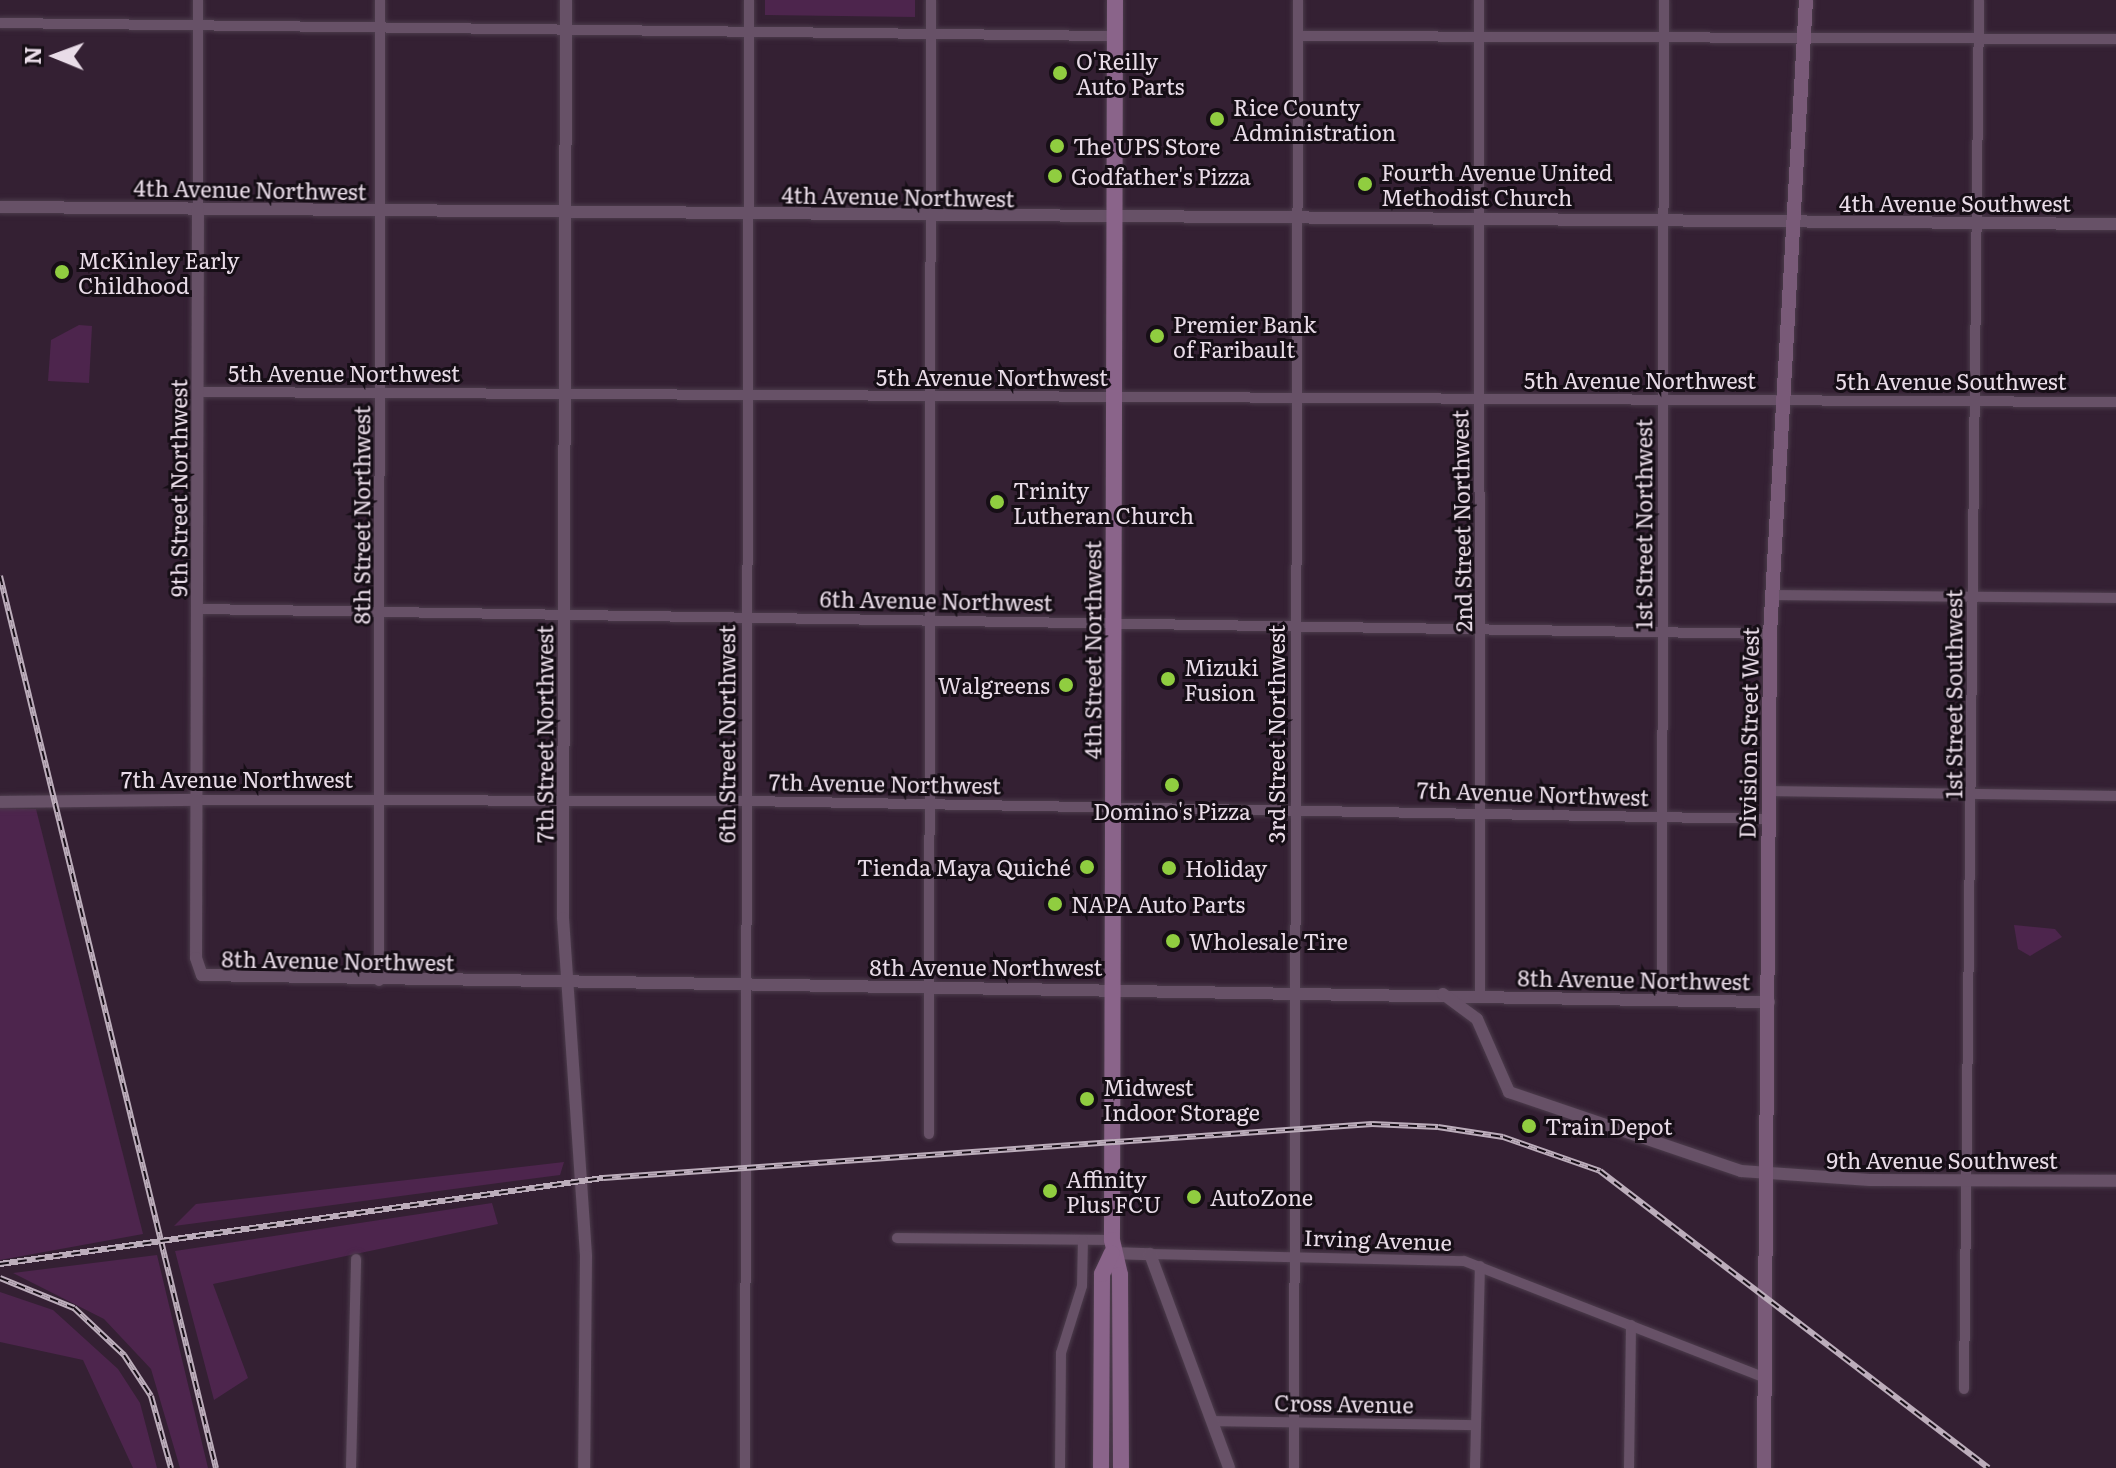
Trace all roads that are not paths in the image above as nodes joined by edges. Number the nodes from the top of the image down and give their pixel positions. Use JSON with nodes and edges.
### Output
{"nodes":[{"id":1,"x":198,"y":0,"type":"edge"},
{"id":2,"x":380,"y":0,"type":"edge"},
{"id":3,"x":566,"y":0,"type":"edge"},
{"id":4,"x":749,"y":0,"type":"edge"},
{"id":5,"x":931,"y":0,"type":"edge"},
{"id":6,"x":1115,"y":0,"type":"edge"},
{"id":7,"x":1298,"y":0,"type":"edge"},
{"id":8,"x":1479,"y":0,"type":"edge"},
{"id":9,"x":1664,"y":0,"type":"edge"},
{"id":10,"x":1806,"y":0,"type":"edge"},
{"id":11,"x":1979,"y":0,"type":"edge"},
{"id":12,"x":0,"y":23,"type":"edge"},
{"id":13,"x":198,"y":26,"type":"junction"},
{"id":14,"x":566,"y":26,"type":"junction"},
{"id":15,"x":380,"y":27,"type":"junction"},
{"id":16,"x":749,"y":30,"type":"junction"},
{"id":17,"x":931,"y":32,"type":"junction"},
{"id":18,"x":1804,"y":35,"type":"junction"},
{"id":19,"x":1115,"y":36,"type":"junction"},
{"id":20,"x":1298,"y":36,"type":"junction"},
{"id":21,"x":1979,"y":36,"type":"junction"},
{"id":22,"x":1479,"y":37,"type":"junction"},
{"id":23,"x":1664,"y":38,"type":"junction"},
{"id":24,"x":2116,"y":39,"type":"edge"},
{"id":25,"x":0,"y":207,"type":"edge"},
{"id":26,"x":198,"y":208,"type":"junction"},
{"id":27,"x":381,"y":210,"type":"junction"},
{"id":28,"x":565,"y":211,"type":"junction"},
{"id":29,"x":748,"y":214,"type":"junction"},
{"id":30,"x":930,"y":217,"type":"junction"},
{"id":31,"x":1115,"y":217,"type":"junction"},
{"id":32,"x":1298,"y":218,"type":"junction"},
{"id":33,"x":1481,"y":220,"type":"junction"},
{"id":34,"x":1664,"y":222,"type":"junction"},
{"id":35,"x":1795,"y":223,"type":"junction"},
{"id":36,"x":1977,"y":223,"type":"junction"},
{"id":37,"x":2116,"y":224,"type":"edge"},
{"id":38,"x":198,"y":392,"type":"junction"},
{"id":39,"x":381,"y":394,"type":"junction"},
{"id":40,"x":566,"y":394,"type":"junction"},
{"id":41,"x":748,"y":396,"type":"junction"},
{"id":42,"x":931,"y":397,"type":"junction"},
{"id":43,"x":1115,"y":398,"type":"junction"},
{"id":44,"x":1298,"y":399,"type":"junction"},
{"id":45,"x":1479,"y":400,"type":"junction"},
{"id":46,"x":1664,"y":400,"type":"junction"},
{"id":47,"x":1786,"y":401,"type":"junction"},
{"id":48,"x":1974,"y":402,"type":"junction"},
{"id":49,"x":2116,"y":402,"type":"edge"},
{"id":50,"x":1773,"y":595,"type":"junction"},
{"id":51,"x":1974,"y":598,"type":"junction"},
{"id":52,"x":2116,"y":598,"type":"edge"},
{"id":53,"x":198,"y":609,"type":"junction"},
{"id":54,"x":381,"y":613,"type":"junction"},
{"id":55,"x":565,"y":616,"type":"junction"},
{"id":56,"x":747,"y":618,"type":"junction"},
{"id":57,"x":929,"y":620,"type":"junction"},
{"id":58,"x":1114,"y":623,"type":"junction"},
{"id":59,"x":1297,"y":625,"type":"junction"},
{"id":60,"x":1482,"y":627,"type":"junction"},
{"id":61,"x":1662,"y":633,"type":"junction"},
{"id":62,"x":1770,"y":634,"type":"junction"},
{"id":63,"x":1770,"y":791,"type":"junction"},
{"id":64,"x":1972,"y":796,"type":"junction"},
{"id":65,"x":2116,"y":796,"type":"edge"},
{"id":66,"x":381,"y":798,"type":"junction"},
{"id":67,"x":564,"y":799,"type":"junction"},
{"id":68,"x":197,"y":800,"type":"junction"},
{"id":69,"x":746,"y":801,"type":"junction"},
{"id":70,"x":0,"y":802,"type":"edge"},
{"id":71,"x":930,"y":804,"type":"junction"},
{"id":72,"x":1113,"y":806,"type":"junction"},
{"id":73,"x":1296,"y":808,"type":"junction"},
{"id":74,"x":1482,"y":811,"type":"junction"},
{"id":75,"x":1663,"y":817,"type":"junction"},
{"id":76,"x":1769,"y":819,"type":"junction"},
{"id":77,"x":202,"y":975,"type":"joint"},
{"id":78,"x":379,"y":981,"type":"junction"},
{"id":79,"x":566,"y":983,"type":"junction"},
{"id":80,"x":745,"y":986,"type":"junction"},
{"id":81,"x":930,"y":987,"type":"junction"},
{"id":82,"x":1113,"y":988,"type":"junction"},
{"id":83,"x":1296,"y":991,"type":"junction"},
{"id":84,"x":1440,"y":993,"type":"junction"},
{"id":85,"x":1480,"y":996,"type":"junction"},
{"id":86,"x":1662,"y":1000,"type":"junction"},
{"id":87,"x":1769,"y":1002,"type":"junction"},
{"id":88,"x":1486,"y":1041,"type":"junction"},
{"id":89,"x":929,"y":1134,"type":"dead end"},
{"id":90,"x":1768,"y":1177,"type":"junction"},
{"id":91,"x":1968,"y":1180,"type":"junction"},
{"id":92,"x":2116,"y":1181,"type":"edge"},
{"id":93,"x":897,"y":1238,"type":"dead end"},
{"id":94,"x":1083,"y":1240,"type":"junction"},
{"id":95,"x":1112,"y":1246,"type":"junction"},
{"id":96,"x":1150,"y":1254,"type":"junction"},
{"id":97,"x":1296,"y":1256,"type":"junction"},
{"id":98,"x":356,"y":1259,"type":"dead end"},
{"id":99,"x":1480,"y":1266,"type":"junction"},
{"id":100,"x":1631,"y":1325,"type":"junction"},
{"id":101,"x":1765,"y":1378,"type":"junction"},
{"id":102,"x":1964,"y":1389,"type":"dead end"},
{"id":103,"x":1212,"y":1421,"type":"junction"},
{"id":104,"x":1294,"y":1422,"type":"junction"},
{"id":105,"x":1476,"y":1425,"type":"junction"},
{"id":106,"x":351,"y":1468,"type":"edge"},
{"id":107,"x":584,"y":1468,"type":"edge"},
{"id":108,"x":745,"y":1468,"type":"edge"},
{"id":109,"x":1060,"y":1468,"type":"edge"},
{"id":110,"x":1101,"y":1468,"type":"edge"},
{"id":111,"x":1121,"y":1468,"type":"edge"},
{"id":112,"x":1229,"y":1468,"type":"edge"},
{"id":113,"x":1294,"y":1468,"type":"edge"},
{"id":114,"x":1475,"y":1468,"type":"edge"},
{"id":115,"x":1629,"y":1468,"type":"edge"},
{"id":116,"x":1764,"y":1468,"type":"edge"}],
"edges":[{"from":1,"to":13,"type":"street","name":"9th Street Northwest"},
{"from":2,"to":15,"type":"street","name":"8th Street Northwest"},
{"from":3,"to":14,"type":"street","name":"7th Street Northwest"},
{"from":4,"to":16,"type":"street","name":"6th Street Northwest"},
{"from":5,"to":17,"type":"street"},
{"from":6,"to":19,"type":"main road","name":"4th Street Northwest"},
{"from":7,"to":20,"type":"street","name":"3rd Street Northwest"},
{"from":8,"to":22,"type":"street","name":"2nd Street Northwest"},
{"from":9,"to":23,"type":"street","name":"1st Street Northwest"},
{"from":10,"to":18,"type":"main road","name":"Division Street West"},
{"from":11,"to":21,"type":"street","name":"1st Street Southwest"},
{"from":12,"to":13,"type":"street"},
{"from":13,"to":15,"type":"street"},
{"from":13,"to":26,"type":"street","name":"9th Street Northwest"},
{"from":14,"to":15,"type":"street"},
{"from":14,"to":16,"type":"street"},
{"from":14,"to":28,"type":"street","name":"7th Street Northwest"},
{"from":15,"to":27,"type":"street","name":"8th Street Northwest"},
{"from":16,"to":17,"type":"street"},
{"from":16,"to":29,"type":"street","name":"6th Street Northwest"},
{"from":17,"to":19,"type":"street"},
{"from":17,"to":30,"type":"street"},
{"from":18,"to":21,"type":"street"},
{"from":18,"to":23,"type":"street"},
{"from":18,"to":35,"type":"main road","name":"Division Street West"},
{"from":19,"to":31,"type":"main road","name":"4th Street Northwest"},
{"from":20,"to":22,"type":"street"},
{"from":20,"to":32,"type":"street","name":"3rd Street Northwest"},
{"from":21,"to":24,"type":"street"},
{"from":21,"to":36,"type":"street","name":"1st Street Southwest"},
{"from":22,"to":23,"type":"street"},
{"from":22,"to":33,"type":"street","name":"2nd Street Northwest"},
{"from":23,"to":34,"type":"street","name":"1st Street Northwest"},
{"from":25,"to":26,"type":"street","name":"4th Avenue Northwest"},
{"from":26,"to":27,"type":"street","name":"4th Avenue Northwest"},
{"from":26,"to":38,"type":"street","name":"9th Street Northwest"},
{"from":27,"to":28,"type":"street","name":"4th Avenue Northwest"},
{"from":27,"to":39,"type":"street","name":"8th Street Northwest"},
{"from":28,"to":29,"type":"street","name":"4th Avenue Northwest"},
{"from":28,"to":40,"type":"street","name":"7th Street Northwest"},
{"from":29,"to":30,"type":"street","name":"4th Avenue Northwest"},
{"from":29,"to":41,"type":"street","name":"6th Street Northwest"},
{"from":30,"to":31,"type":"street","name":"4th Avenue Northwest"},
{"from":30,"to":42,"type":"street"},
{"from":31,"to":32,"type":"street","name":"4th Avenue Northwest"},
{"from":31,"to":43,"type":"main road","name":"4th Street Northwest"},
{"from":32,"to":33,"type":"street","name":"4th Avenue Northwest"},
{"from":32,"to":44,"type":"street","name":"3rd Street Northwest"},
{"from":33,"to":34,"type":"street","name":"4th Avenue Northwest"},
{"from":33,"to":45,"type":"street","name":"2nd Street Northwest"},
{"from":34,"to":35,"type":"street","name":"4th Avenue Northwest"},
{"from":34,"to":46,"type":"street","name":"1st Street Northwest"},
{"from":35,"to":36,"type":"street","name":"4th Avenue Southwest"},
{"from":35,"to":47,"type":"main road","name":"Division Street West"},
{"from":36,"to":37,"type":"street","name":"4th Avenue Southwest"},
{"from":36,"to":48,"type":"street","name":"1st Street Southwest"},
{"from":38,"to":39,"type":"street","name":"5th Avenue Northwest"},
{"from":38,"to":53,"type":"street","name":"9th Street Northwest"},
{"from":39,"to":40,"type":"street","name":"5th Avenue Northwest"},
{"from":39,"to":54,"type":"street","name":"8th Street Northwest"},
{"from":40,"to":41,"type":"street","name":"5th Avenue Northwest"},
{"from":40,"to":55,"type":"street","name":"7th Street Northwest"},
{"from":41,"to":42,"type":"street","name":"5th Avenue Northwest"},
{"from":41,"to":56,"type":"street","name":"6th Street Northwest"},
{"from":42,"to":43,"type":"street","name":"5th Avenue Northwest"},
{"from":42,"to":57,"type":"street"},
{"from":43,"to":44,"type":"street","name":"5th Avenue Northwest"},
{"from":43,"to":58,"type":"main road","name":"4th Street Northwest"},
{"from":44,"to":45,"type":"street","name":"5th Avenue Northwest"},
{"from":44,"to":59,"type":"street","name":"3rd Street Northwest"},
{"from":45,"to":46,"type":"street","name":"5th Avenue Northwest"},
{"from":45,"to":60,"type":"street","name":"2nd Street Northwest"},
{"from":46,"to":47,"type":"street","name":"5th Avenue Northwest"},
{"from":46,"to":61,"type":"street","name":"1st Street Northwest"},
{"from":47,"to":48,"type":"street","name":"5th Avenue Southwest"},
{"from":47,"to":50,"type":"main road","name":"Division Street West"},
{"from":48,"to":49,"type":"street","name":"5th Avenue Southwest"},
{"from":48,"to":51,"type":"street","name":"1st Street Southwest"},
{"from":50,"to":51,"type":"street"},
{"from":50,"to":62,"type":"main road","name":"Division Street West"},
{"from":51,"to":52,"type":"street"},
{"from":51,"to":64,"type":"street","name":"1st Street Southwest"},
{"from":53,"to":54,"type":"street","name":"6th Avenue Northwest"},
{"from":53,"to":68,"type":"street","name":"9th Street Northwest"},
{"from":54,"to":55,"type":"street","name":"6th Avenue Northwest"},
{"from":54,"to":66,"type":"street","name":"8th Street Northwest"},
{"from":55,"to":56,"type":"street","name":"6th Avenue Northwest"},
{"from":55,"to":67,"type":"street","name":"7th Street Northwest"},
{"from":56,"to":57,"type":"street","name":"6th Avenue Northwest"},
{"from":56,"to":69,"type":"street","name":"6th Street Northwest"},
{"from":57,"to":58,"type":"street","name":"6th Avenue Northwest"},
{"from":57,"to":71,"type":"street"},
{"from":58,"to":59,"type":"street","name":"6th Avenue Northwest"},
{"from":58,"to":72,"type":"main road","name":"4th Street Northwest"},
{"from":59,"to":60,"type":"street","name":"6th Avenue Northwest"},
{"from":59,"to":73,"type":"street","name":"3rd Street Northwest"},
{"from":60,"to":61,"type":"street","name":"6th Avenue Northwest"},
{"from":60,"to":74,"type":"street","name":"2nd Street Northwest"},
{"from":61,"to":62,"type":"street","name":"6th Avenue Northwest"},
{"from":61,"to":75,"type":"street","name":"1st Street Northwest"},
{"from":62,"to":63,"type":"main road","name":"Division Street West"},
{"from":63,"to":64,"type":"street"},
{"from":63,"to":76,"type":"main road","name":"Division Street West"},
{"from":64,"to":65,"type":"street"},
{"from":64,"to":91,"type":"street","name":"1st Street Southwest"},
{"from":66,"to":67,"type":"street","name":"7th Avenue Northwest"},
{"from":66,"to":68,"type":"street","name":"7th Avenue Northwest"},
{"from":66,"to":78,"type":"street","name":"8th Street Northwest"},
{"from":67,"to":69,"type":"street","name":"7th Avenue Northwest"},
{"from":67,"to":79,"type":"street","name":"7th Street Northwest"},
{"from":68,"to":70,"type":"street","name":"7th Avenue Northwest"},
{"from":68,"to":77,"type":"street","name":"9th Street Northwest"},
{"from":69,"to":71,"type":"street","name":"7th Avenue Northwest"},
{"from":69,"to":80,"type":"street","name":"6th Street Northwest"},
{"from":71,"to":72,"type":"street","name":"7th Avenue Northwest"},
{"from":71,"to":81,"type":"street"},
{"from":72,"to":73,"type":"street","name":"7th Avenue Northwest"},
{"from":72,"to":82,"type":"main road","name":"4th Street Northwest"},
{"from":73,"to":74,"type":"street","name":"7th Avenue Northwest"},
{"from":73,"to":83,"type":"street","name":"3rd Street Northwest"},
{"from":74,"to":75,"type":"street","name":"7th Avenue Northwest"},
{"from":74,"to":85,"type":"street","name":"2nd Street Northwest"},
{"from":75,"to":76,"type":"street","name":"7th Avenue Northwest"},
{"from":75,"to":86,"type":"street","name":"1st Street Northwest"},
{"from":76,"to":87,"type":"main road","name":"Division Street West"},
{"from":77,"to":78,"type":"street","name":"8th Avenue Northwest"},
{"from":78,"to":79,"type":"street","name":"8th Avenue Northwest"},
{"from":79,"to":80,"type":"street","name":"8th Avenue Northwest"},
{"from":79,"to":107,"type":"street","name":"7th Street Northwest"},
{"from":80,"to":81,"type":"street","name":"8th Avenue Northwest"},
{"from":80,"to":108,"type":"street","name":"6th Street Northwest"},
{"from":81,"to":82,"type":"street","name":"8th Avenue Northwest"},
{"from":81,"to":89,"type":"street"},
{"from":82,"to":83,"type":"street","name":"8th Avenue Northwest"},
{"from":82,"to":95,"type":"main road","name":"4th Street Northwest"},
{"from":83,"to":84,"type":"street","name":"8th Avenue Northwest"},
{"from":83,"to":97,"type":"street","name":"3rd Street Northwest"},
{"from":84,"to":85,"type":"street","name":"8th Avenue Northwest"},
{"from":84,"to":88,"type":"street"},
{"from":85,"to":86,"type":"street","name":"8th Avenue Northwest"},
{"from":85,"to":88,"type":"street","name":"2nd Street Northwest"},
{"from":86,"to":87,"type":"street","name":"8th Avenue Northwest"},
{"from":87,"to":90,"type":"main road","name":"Division Street West"},
{"from":88,"to":90,"type":"street","name":"9th Avenue Southwest"},
{"from":90,"to":91,"type":"street","name":"9th Avenue Southwest"},
{"from":90,"to":101,"type":"main road","name":"Division Street West"},
{"from":91,"to":92,"type":"street","name":"9th Avenue Southwest"},
{"from":91,"to":102,"type":"street","name":"1st Street Southwest"},
{"from":93,"to":94,"type":"street","name":"Irving Avenue"},
{"from":94,"to":95,"type":"street","name":"Irving Avenue"},
{"from":94,"to":109,"type":"street"},
{"from":95,"to":96,"type":"street","name":"Irving Avenue"},
{"from":95,"to":110,"type":"main road"},
{"from":95,"to":111,"type":"main road"},
{"from":96,"to":97,"type":"street","name":"Irving Avenue"},
{"from":96,"to":103,"type":"street"},
{"from":97,"to":99,"type":"street","name":"Irving Avenue"},
{"from":97,"to":104,"type":"street","name":"3rd Street Northwest"},
{"from":98,"to":106,"type":"street"},
{"from":99,"to":100,"type":"street","name":"Irving Avenue"},
{"from":99,"to":105,"type":"street"},
{"from":100,"to":101,"type":"street","name":"Irving Avenue"},
{"from":100,"to":115,"type":"street"},
{"from":101,"to":116,"type":"main road","name":"Division Street West"},
{"from":103,"to":104,"type":"street","name":"Cross Avenue"},
{"from":103,"to":112,"type":"street"},
{"from":104,"to":105,"type":"street","name":"Cross Avenue"},
{"from":104,"to":113,"type":"street","name":"3rd Street Northwest"},
{"from":105,"to":114,"type":"street"}]}
